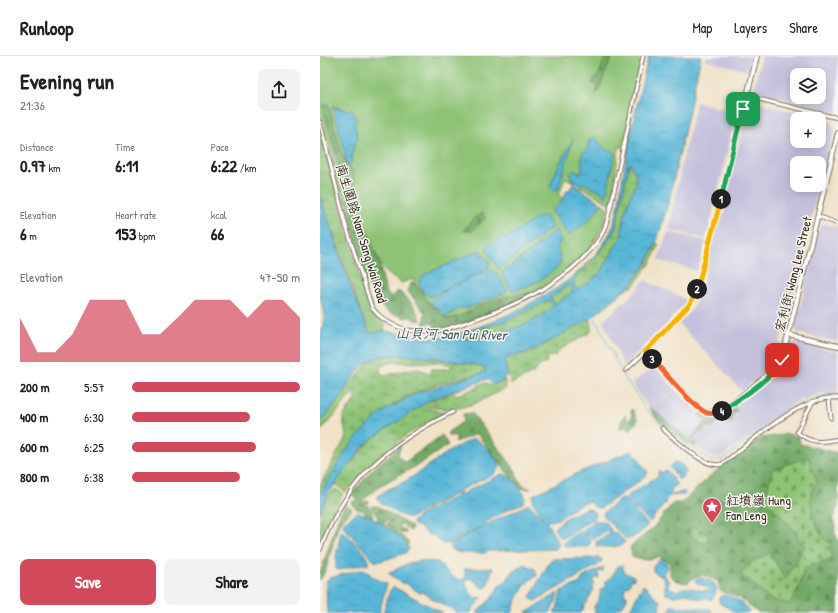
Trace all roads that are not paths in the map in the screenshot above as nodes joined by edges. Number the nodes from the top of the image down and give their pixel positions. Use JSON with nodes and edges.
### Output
{"nodes":[{"id":1,"x":643,"y":56,"type":"edge"},
{"id":2,"x":757,"y":56,"type":"edge"},
{"id":3,"x":746,"y":96,"type":"junction"},
{"id":4,"x":838,"y":118,"type":"edge"},
{"id":5,"x":320,"y":122,"type":"edge"},
{"id":6,"x":838,"y":133,"type":"edge"},
{"id":7,"x":818,"y":216,"type":"junction"},
{"id":8,"x":838,"y":224,"type":"edge"},
{"id":9,"x":788,"y":335,"type":"junction"},
{"id":10,"x":838,"y":346,"type":"edge"},
{"id":11,"x":645,"y":352,"type":"junction"},
{"id":12,"x":626,"y":370,"type":"dead end"},
{"id":13,"x":829,"y":398,"type":"junction"},
{"id":14,"x":838,"y":398,"type":"edge"},
{"id":15,"x":813,"y":401,"type":"junction"},
{"id":16,"x":453,"y":412,"type":"dead end"},
{"id":17,"x":831,"y":418,"type":"dead end"},
{"id":18,"x":662,"y":428,"type":"dead end"},
{"id":19,"x":838,"y":439,"type":"edge"},
{"id":20,"x":320,"y":550,"type":"edge"}],
"edges":[{"from":1,"to":5,"type":"street","name":"南生圍路 Nam Sang Wai Road"},
{"from":2,"to":3,"type":"street"},
{"from":3,"to":4,"type":"street"},
{"from":3,"to":11,"type":"street"},
{"from":6,"to":7,"type":"street","name":"宏利街 Wang Lee Street"},
{"from":7,"to":8,"type":"street"},
{"from":7,"to":9,"type":"street","name":"宏利街 Wang Lee Street"},
{"from":9,"to":10,"type":"street"},
{"from":9,"to":11,"type":"street","name":"宏利街 Wang Lee Street"},
{"from":11,"to":12,"type":"street"},
{"from":13,"to":14,"type":"street"},
{"from":13,"to":15,"type":"street"},
{"from":13,"to":17,"type":"street"},
{"from":15,"to":18,"type":"street"},
{"from":15,"to":19,"type":"street"},
{"from":16,"to":20,"type":"street"}]}
